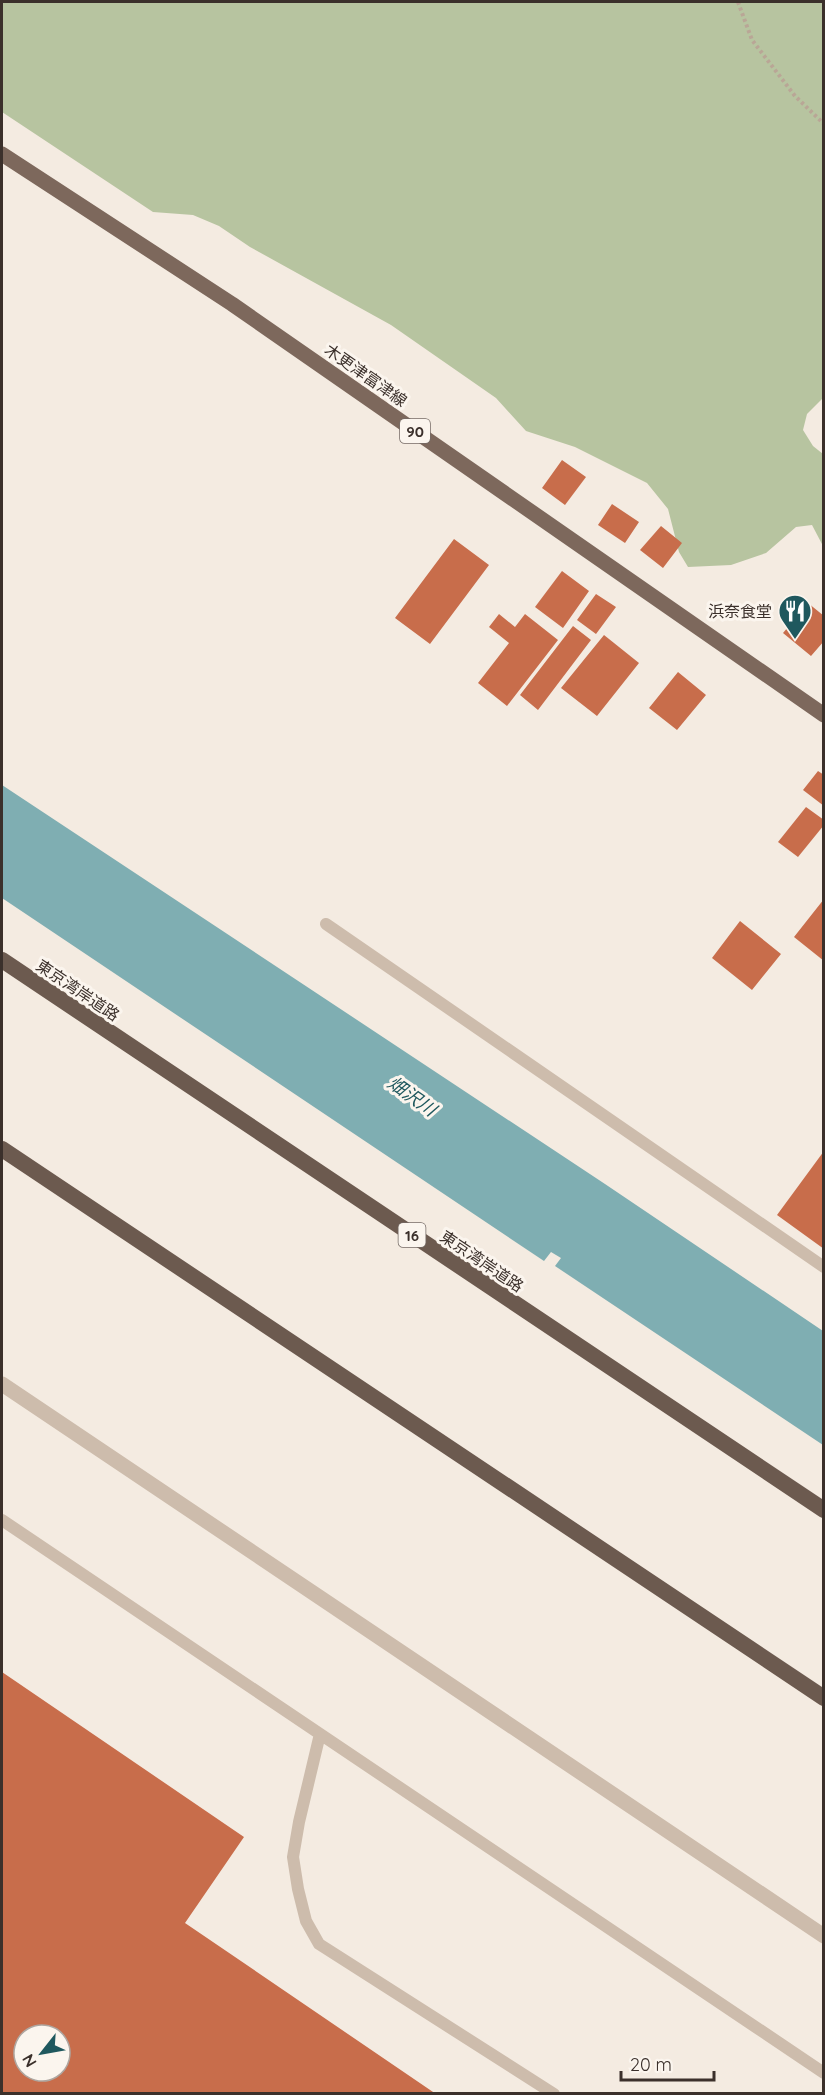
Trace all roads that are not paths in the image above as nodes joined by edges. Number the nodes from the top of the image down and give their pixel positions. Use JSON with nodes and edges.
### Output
{"nodes":[{"id":1,"x":2,"y":154,"type":"edge"},
{"id":2,"x":824,"y":715,"type":"edge"},
{"id":3,"x":326,"y":924,"type":"dead end"},
{"id":4,"x":2,"y":960,"type":"edge"},
{"id":5,"x":2,"y":1149,"type":"edge"},
{"id":6,"x":824,"y":1267,"type":"edge"},
{"id":7,"x":2,"y":1384,"type":"edge"},
{"id":8,"x":824,"y":1510,"type":"edge"},
{"id":9,"x":2,"y":1520,"type":"edge"},
{"id":10,"x":824,"y":1698,"type":"edge"},
{"id":11,"x":320,"y":1734,"type":"junction"},
{"id":12,"x":824,"y":1936,"type":"edge"},
{"id":13,"x":824,"y":2073,"type":"edge"},
{"id":14,"x":554,"y":2094,"type":"edge"}],
"edges":[{"from":1,"to":2,"type":"main road","name":"木更津富津線","number":"90"},
{"from":3,"to":6,"type":"lane"},
{"from":4,"to":8,"type":"highway","name":"東京湾岸道路","number":"16"},
{"from":5,"to":10,"type":"highway"},
{"from":7,"to":12,"type":"street"},
{"from":9,"to":11,"type":"lane"},
{"from":11,"to":13,"type":"lane"},
{"from":11,"to":14,"type":"lane"}]}
